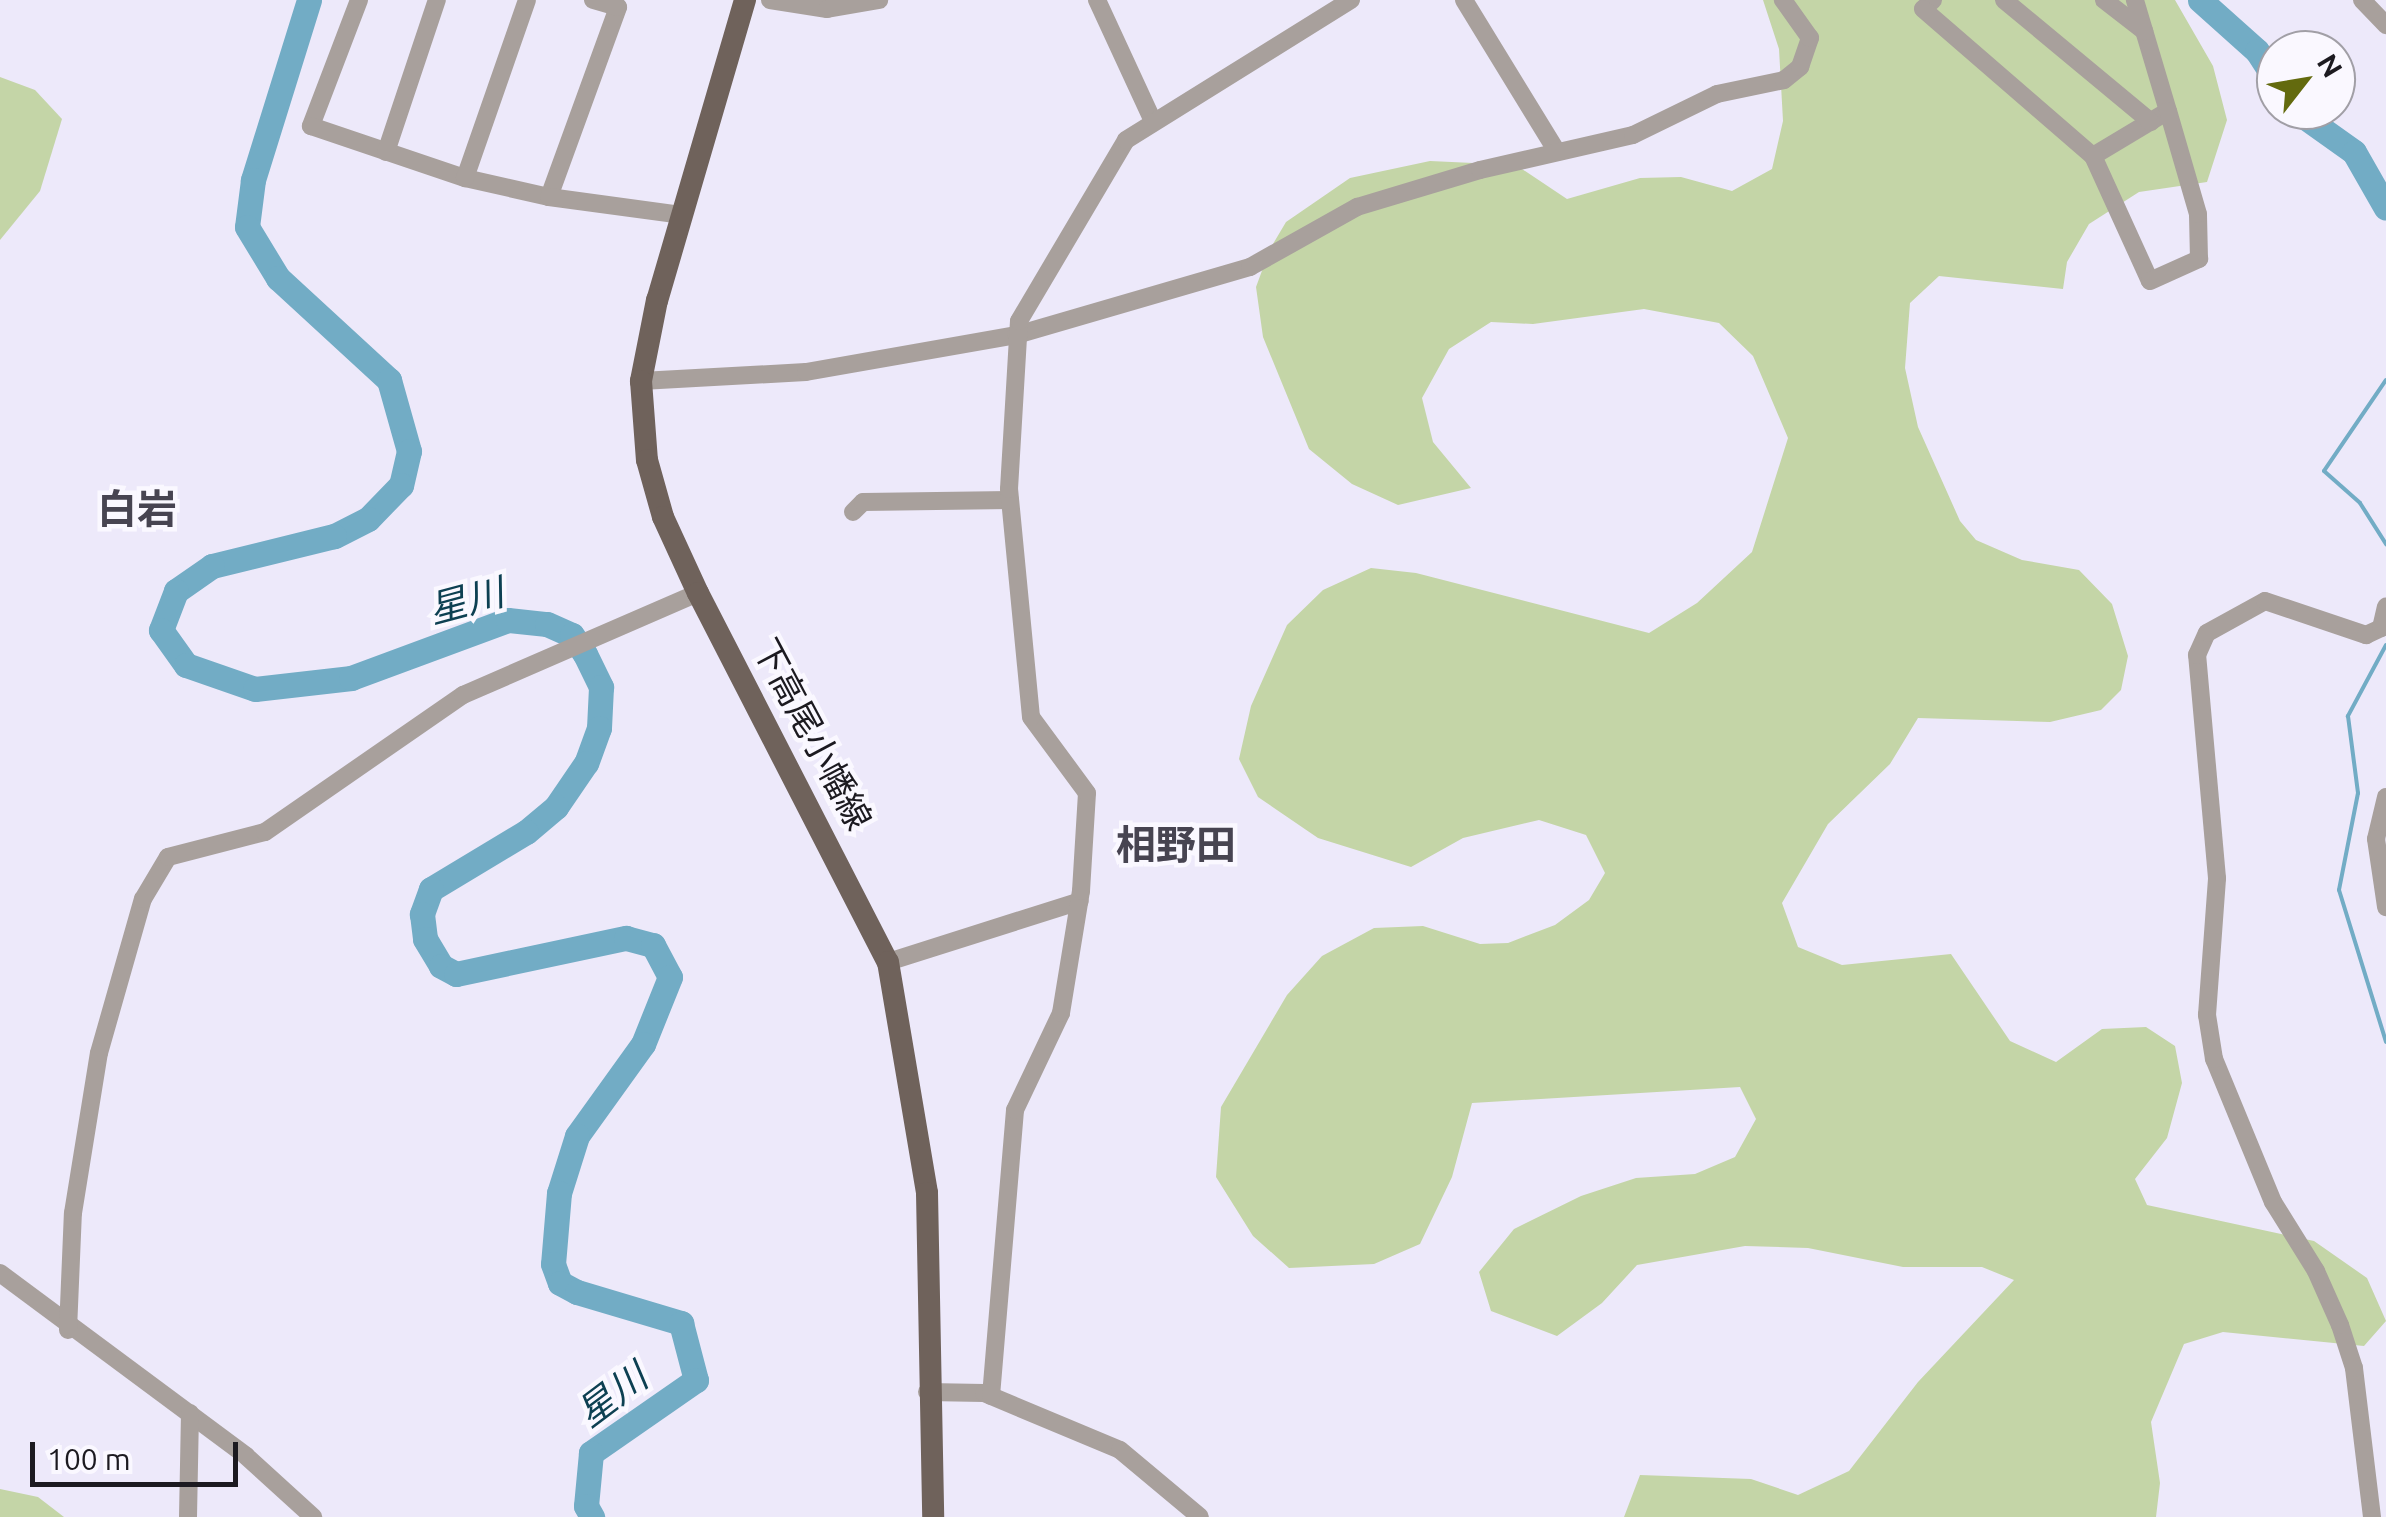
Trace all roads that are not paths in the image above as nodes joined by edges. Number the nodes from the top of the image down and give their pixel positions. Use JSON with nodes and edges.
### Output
{"nodes":[{"id":1,"x":359,"y":0,"type":"edge"},
{"id":2,"x":438,"y":0,"type":"edge"},
{"id":3,"x":527,"y":0,"type":"edge"},
{"id":4,"x":592,"y":0,"type":"edge"},
{"id":5,"x":745,"y":0,"type":"edge"},
{"id":6,"x":770,"y":0,"type":"edge"},
{"id":7,"x":879,"y":0,"type":"edge"},
{"id":8,"x":1097,"y":0,"type":"edge"},
{"id":9,"x":1352,"y":0,"type":"edge"},
{"id":10,"x":1464,"y":0,"type":"edge"},
{"id":11,"x":1783,"y":0,"type":"edge"},
{"id":12,"x":1933,"y":0,"type":"edge"},
{"id":13,"x":2004,"y":0,"type":"edge"},
{"id":14,"x":2104,"y":0,"type":"edge"},
{"id":15,"x":2134,"y":0,"type":"edge"},
{"id":16,"x":2362,"y":0,"type":"edge"},
{"id":17,"x":2386,"y":25,"type":"edge"},
{"id":18,"x":2144,"y":32,"type":"junction"},
{"id":19,"x":2168,"y":112,"type":"junction"},
{"id":20,"x":1153,"y":122,"type":"junction"},
{"id":21,"x":2151,"y":122,"type":"junction"},
{"id":22,"x":386,"y":152,"type":"junction"},
{"id":23,"x":1557,"y":152,"type":"junction"},
{"id":24,"x":2093,"y":156,"type":"junction"},
{"id":25,"x":465,"y":178,"type":"junction"},
{"id":26,"x":549,"y":197,"type":"junction"},
{"id":27,"x":682,"y":215,"type":"junction"},
{"id":28,"x":1016,"y":335,"type":"junction"},
{"id":29,"x":641,"y":381,"type":"junction"},
{"id":30,"x":1010,"y":500,"type":"junction"},
{"id":31,"x":854,"y":512,"type":"dead end"},
{"id":32,"x":698,"y":593,"type":"junction"},
{"id":33,"x":2386,"y":607,"type":"edge"},
{"id":34,"x":2386,"y":797,"type":"edge"},
{"id":35,"x":1080,"y":901,"type":"junction"},
{"id":36,"x":2386,"y":908,"type":"edge"},
{"id":37,"x":888,"y":962,"type":"junction"},
{"id":38,"x":0,"y":1274,"type":"edge"},
{"id":39,"x":7,"y":1294,"type":"edge"},
{"id":40,"x":68,"y":1330,"type":"junction"},
{"id":41,"x":927,"y":1392,"type":"junction"},
{"id":42,"x":992,"y":1396,"type":"junction"},
{"id":43,"x":190,"y":1413,"type":"junction"},
{"id":44,"x":188,"y":1517,"type":"edge"},
{"id":45,"x":313,"y":1517,"type":"edge"},
{"id":46,"x":932,"y":1517,"type":"edge"},
{"id":47,"x":1200,"y":1517,"type":"edge"},
{"id":48,"x":2372,"y":1517,"type":"edge"}],
"edges":[{"from":1,"to":22,"type":"street"},
{"from":2,"to":22,"type":"street"},
{"from":3,"to":25,"type":"street"},
{"from":4,"to":26,"type":"street"},
{"from":5,"to":27,"type":"main road","name":"下高尾小幡線"},
{"from":6,"to":7,"type":"street"},
{"from":8,"to":20,"type":"street"},
{"from":9,"to":20,"type":"street"},
{"from":10,"to":23,"type":"street"},
{"from":11,"to":23,"type":"street"},
{"from":12,"to":24,"type":"street"},
{"from":13,"to":21,"type":"street"},
{"from":14,"to":18,"type":"street"},
{"from":15,"to":18,"type":"street"},
{"from":16,"to":17,"type":"street"},
{"from":18,"to":19,"type":"street"},
{"from":19,"to":21,"type":"street"},
{"from":19,"to":24,"type":"street"},
{"from":20,"to":28,"type":"street"},
{"from":21,"to":24,"type":"street"},
{"from":22,"to":25,"type":"street"},
{"from":23,"to":28,"type":"street"},
{"from":25,"to":26,"type":"street"},
{"from":26,"to":27,"type":"street"},
{"from":27,"to":29,"type":"main road","name":"下高尾小幡線"},
{"from":28,"to":29,"type":"street"},
{"from":28,"to":30,"type":"street"},
{"from":29,"to":32,"type":"main road","name":"下高尾小幡線"},
{"from":30,"to":31,"type":"street"},
{"from":30,"to":35,"type":"street"},
{"from":32,"to":37,"type":"main road","name":"下高尾小幡線"},
{"from":32,"to":40,"type":"street"},
{"from":33,"to":48,"type":"street"},
{"from":34,"to":36,"type":"street"},
{"from":35,"to":37,"type":"street"},
{"from":35,"to":42,"type":"street"},
{"from":37,"to":41,"type":"main road","name":"下高尾小幡線"},
{"from":38,"to":39,"type":"street"},
{"from":39,"to":40,"type":"street"},
{"from":40,"to":43,"type":"street"},
{"from":41,"to":42,"type":"street"},
{"from":41,"to":46,"type":"main road","name":"下高尾小幡線"},
{"from":42,"to":47,"type":"street"},
{"from":43,"to":44,"type":"street"},
{"from":43,"to":45,"type":"street"}]}
